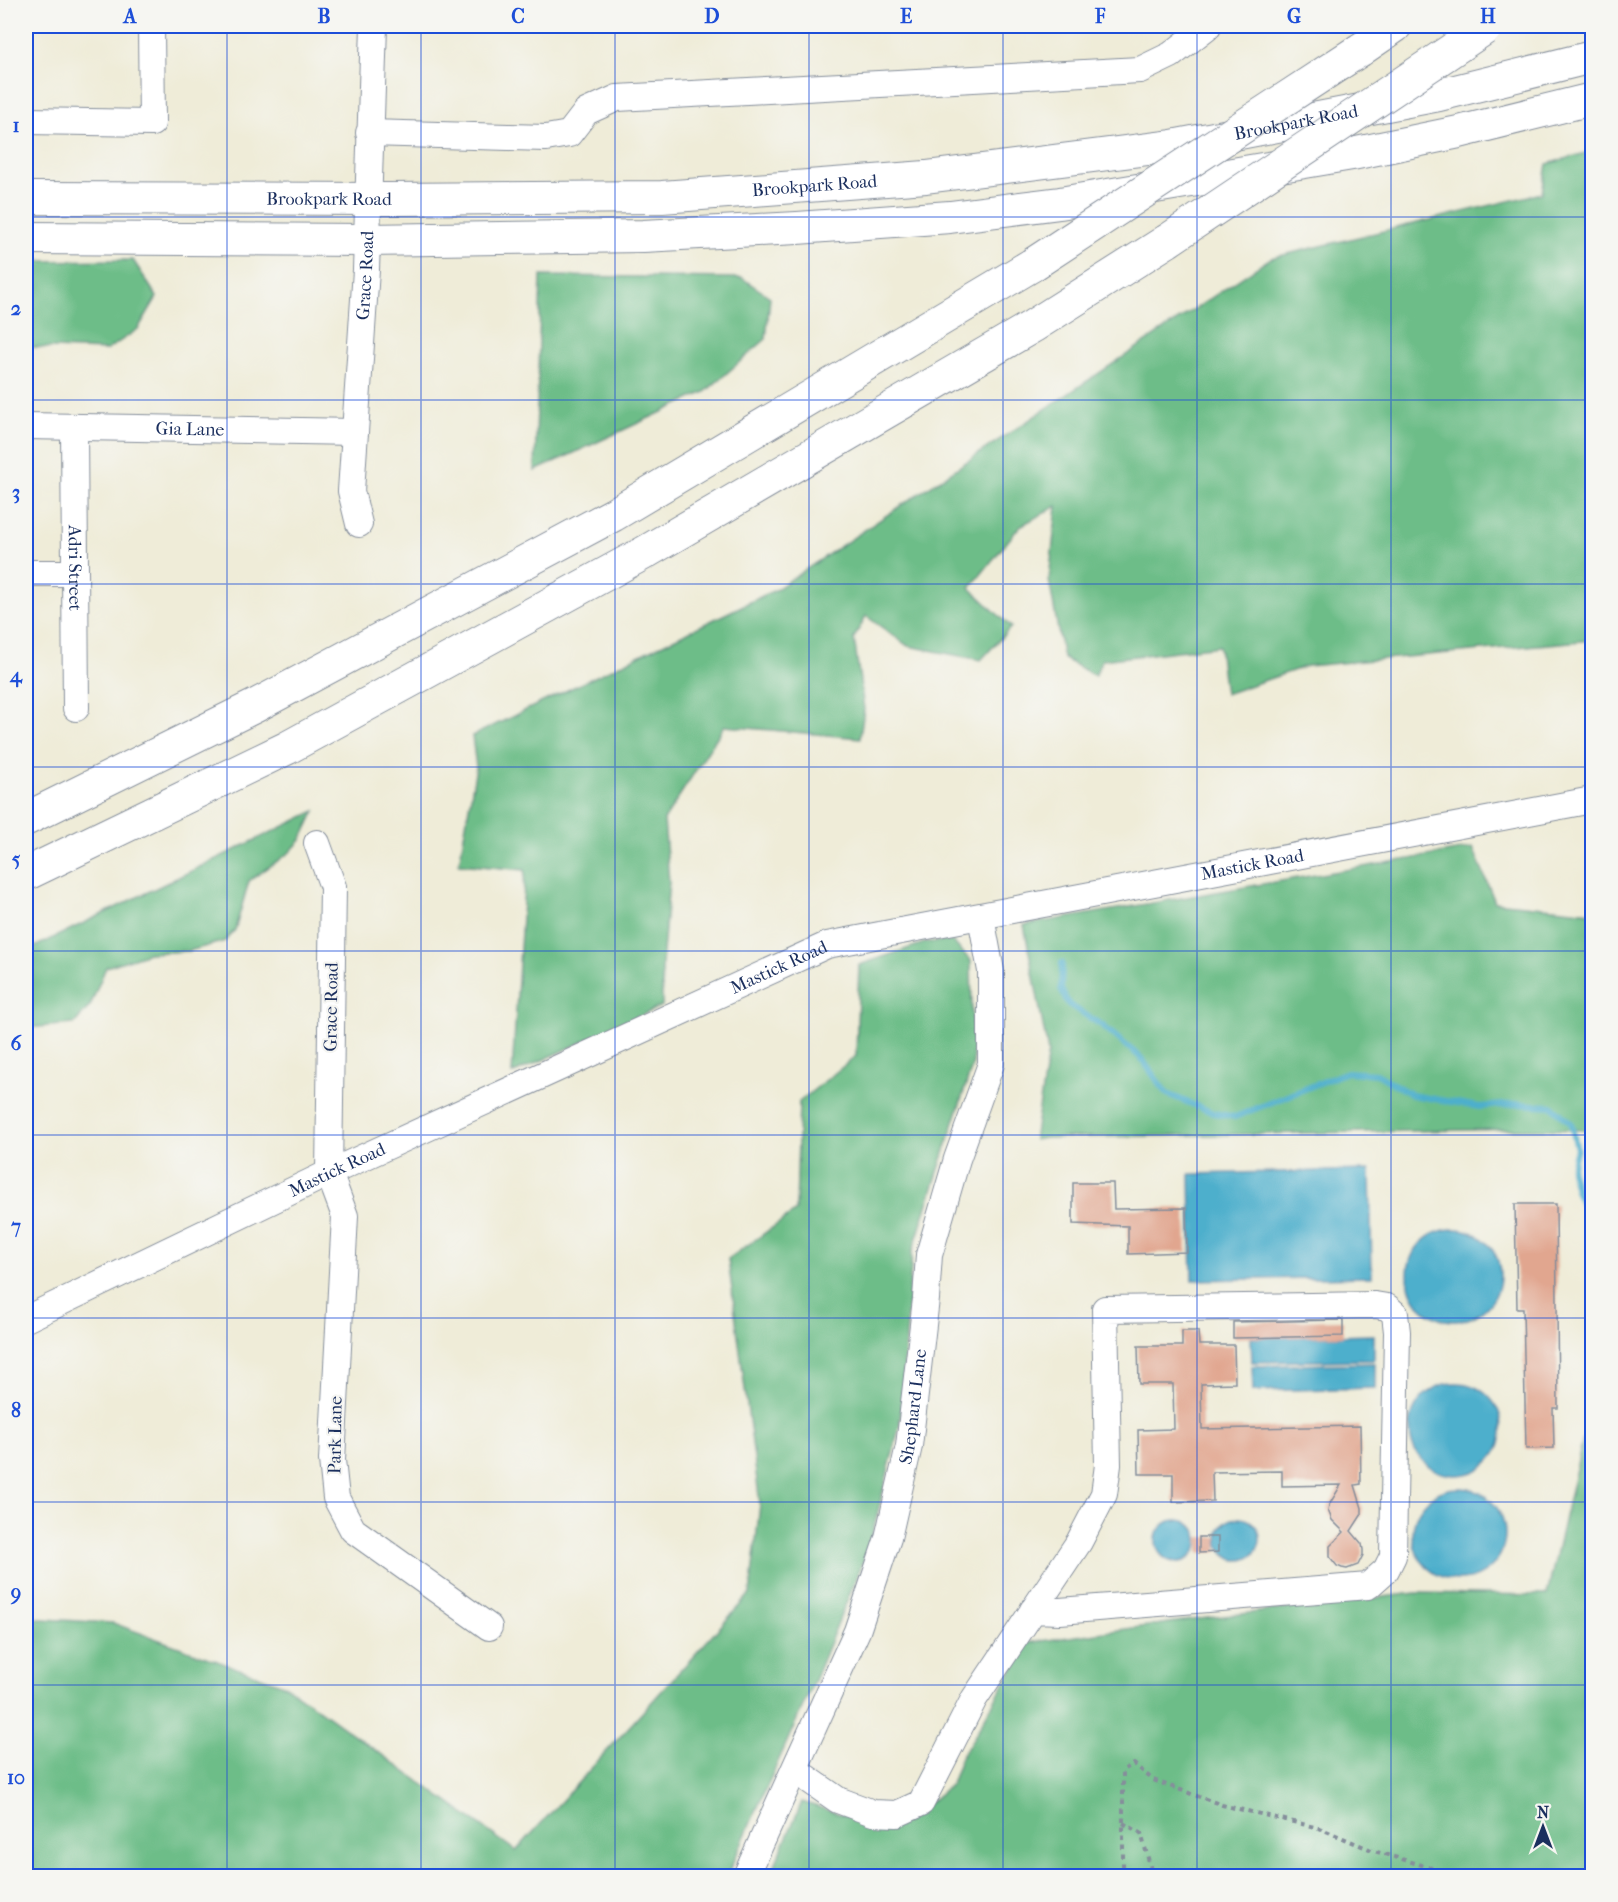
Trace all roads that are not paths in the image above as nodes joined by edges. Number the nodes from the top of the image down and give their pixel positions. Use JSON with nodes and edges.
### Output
{"nodes":[{"id":1,"x":151,"y":26,"type":"edge"},
{"id":2,"x":374,"y":26,"type":"edge"},
{"id":3,"x":1208,"y":26,"type":"edge"},
{"id":4,"x":1395,"y":26,"type":"edge"},
{"id":5,"x":1487,"y":27,"type":"edge"},
{"id":6,"x":1593,"y":57,"type":"edge"},
{"id":7,"x":1593,"y":99,"type":"edge"},
{"id":8,"x":26,"y":122,"type":"edge"},
{"id":9,"x":369,"y":133,"type":"junction"},
{"id":10,"x":26,"y":198,"type":"edge"},
{"id":11,"x":367,"y":198,"type":"junction"},
{"id":12,"x":26,"y":238,"type":"edge"},
{"id":13,"x":367,"y":240,"type":"junction"},
{"id":14,"x":26,"y":426,"type":"edge"},
{"id":15,"x":75,"y":426,"type":"junction"},
{"id":16,"x":355,"y":432,"type":"junction"},
{"id":17,"x":359,"y":524,"type":"dead end"},
{"id":18,"x":26,"y":573,"type":"edge"},
{"id":19,"x":75,"y":573,"type":"junction"},
{"id":20,"x":76,"y":708,"type":"dead end"},
{"id":21,"x":1593,"y":800,"type":"edge"},
{"id":22,"x":26,"y":819,"type":"edge"},
{"id":23,"x":317,"y":843,"type":"dead end"},
{"id":24,"x":26,"y":874,"type":"edge"},
{"id":25,"x":981,"y":917,"type":"junction"},
{"id":26,"x":329,"y":1173,"type":"junction"},
{"id":27,"x":26,"y":1319,"type":"edge"},
{"id":28,"x":1033,"y":1610,"type":"junction"},
{"id":29,"x":489,"y":1627,"type":"dead end"},
{"id":30,"x":795,"y":1770,"type":"junction"},
{"id":31,"x":746,"y":1876,"type":"edge"}],
"edges":[{"from":1,"to":8,"type":"street"},
{"from":2,"to":9,"type":"street","name":"Grace Road"},
{"from":3,"to":9,"type":"street"},
{"from":4,"to":22,"type":"highway","bridge":true},
{"from":5,"to":24,"type":"highway","bridge":true},
{"from":6,"to":11,"type":"main road","name":"Brookpark Road"},
{"from":7,"to":13,"type":"main road"},
{"from":9,"to":11,"type":"street","name":"Grace Road"},
{"from":10,"to":11,"type":"main road","name":"Brookpark Road"},
{"from":11,"to":13,"type":"street","name":"Grace Road"},
{"from":12,"to":13,"type":"main road"},
{"from":13,"to":16,"type":"street","name":"Grace Road"},
{"from":14,"to":15,"type":"street","name":"Gia Lane"},
{"from":15,"to":16,"type":"street","name":"Gia Lane"},
{"from":15,"to":19,"type":"street","name":"Adri Street"},
{"from":16,"to":17,"type":"street","name":"Grace Road"},
{"from":18,"to":19,"type":"street"},
{"from":19,"to":20,"type":"street","name":"Adri Street"},
{"from":21,"to":25,"type":"street","name":"Mastick Road"},
{"from":23,"to":26,"type":"street","name":"Grace Road"},
{"from":25,"to":26,"type":"street","name":"Mastick Road"},
{"from":25,"to":30,"type":"street","name":"Shephard Lane"},
{"from":26,"to":27,"type":"street","name":"Mastick Road"},
{"from":26,"to":29,"type":"street","name":"Park Lane"},
{"from":28,"to":28,"type":"street"},
{"from":28,"to":30,"type":"street"},
{"from":30,"to":31,"type":"street","name":"Shephard Lane"}]}
